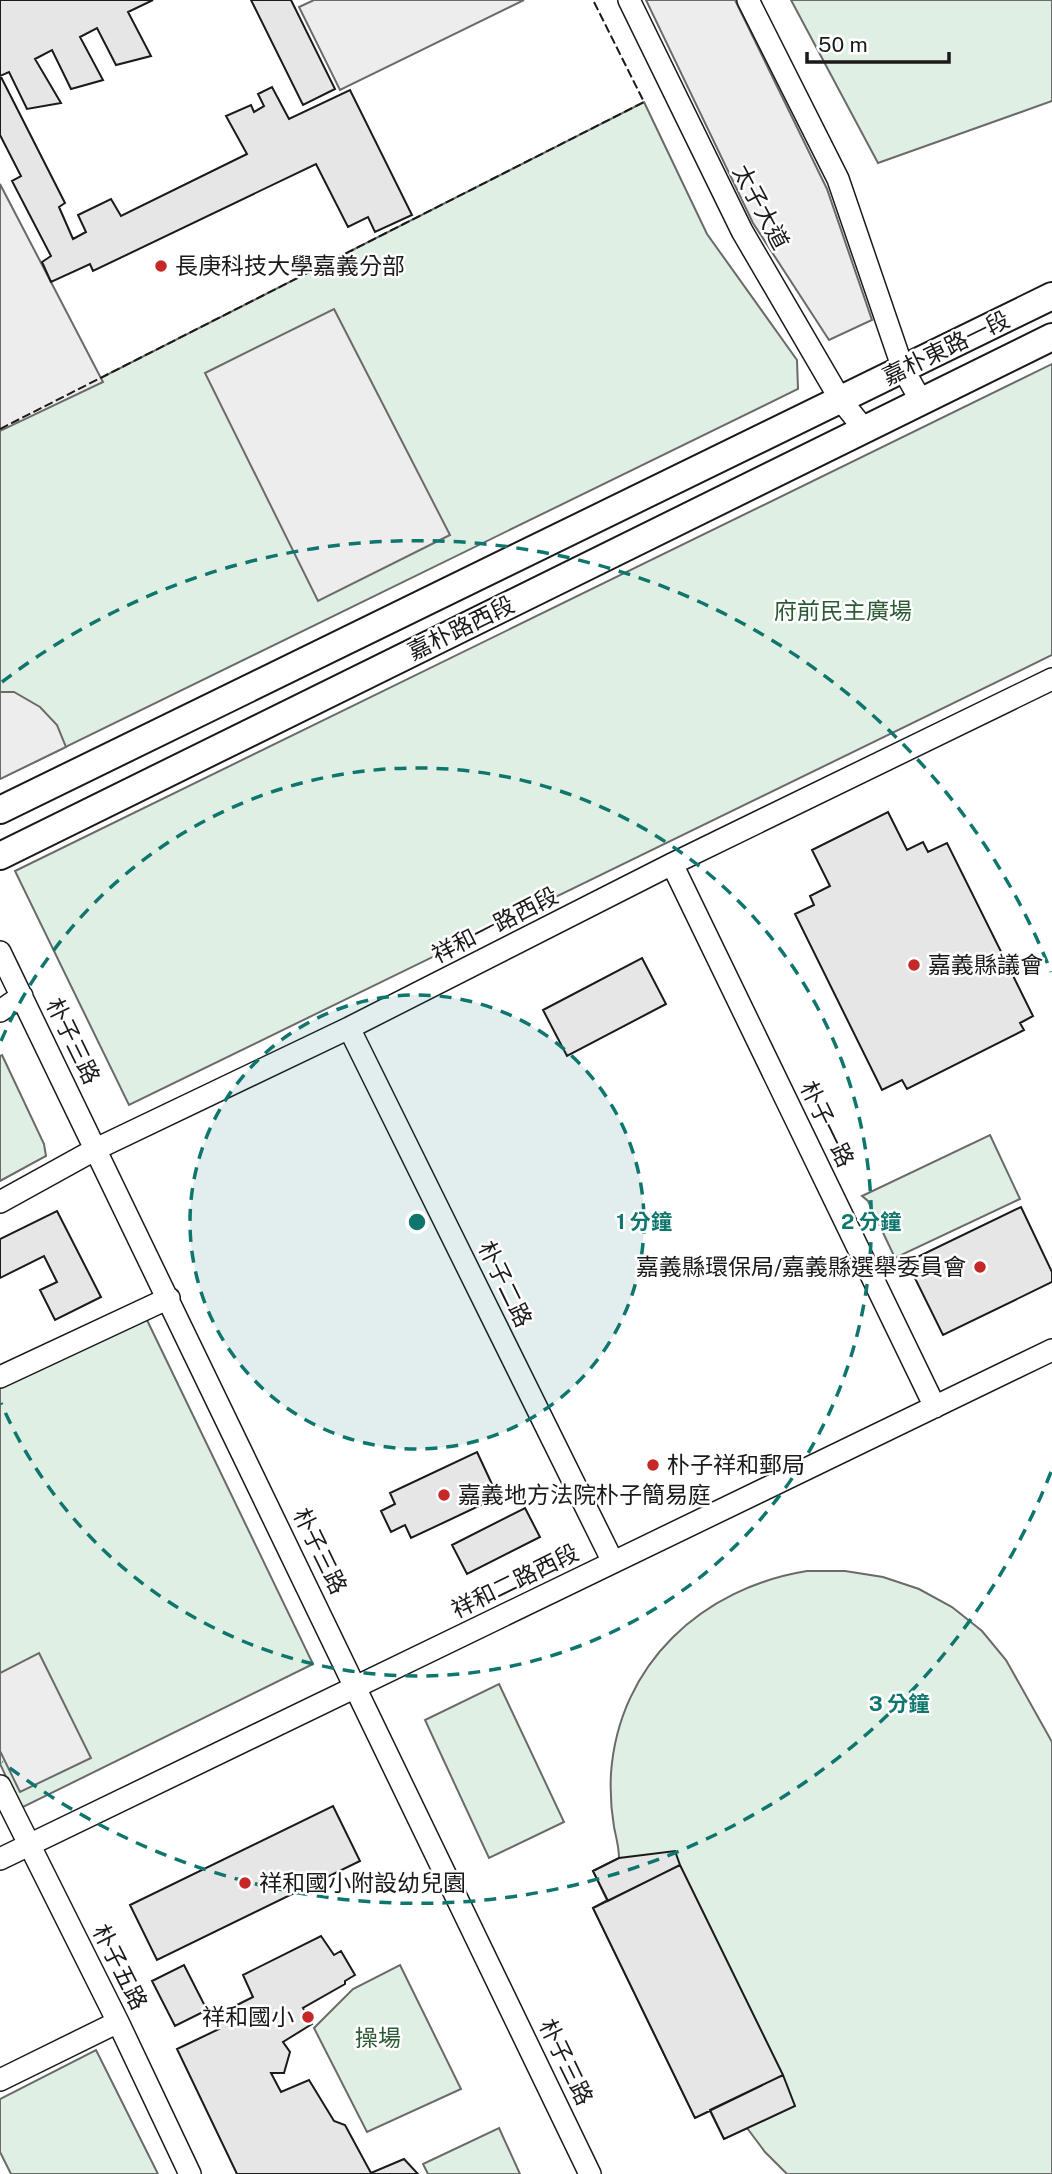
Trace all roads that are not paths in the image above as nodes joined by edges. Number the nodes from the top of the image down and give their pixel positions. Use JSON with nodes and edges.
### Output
{"nodes":[{"id":1,"x":629,"y":0,"type":"edge"},
{"id":2,"x":748,"y":0,"type":"edge"},
{"id":3,"x":1052,"y":296,"type":"edge"},
{"id":4,"x":1052,"y":337,"type":"edge"},
{"id":5,"x":903,"y":369,"type":"junction"},
{"id":6,"x":840,"y":399,"type":"junction"},
{"id":7,"x":921,"y":401,"type":"junction"},
{"id":8,"x":864,"y":429,"type":"junction"},
{"id":9,"x":1052,"y":679,"type":"edge"},
{"id":10,"x":0,"y":810,"type":"edge"},
{"id":11,"x":0,"y":856,"type":"edge"},
{"id":12,"x":672,"y":864,"type":"junction"},
{"id":13,"x":0,"y":952,"type":"edge"},
{"id":14,"x":22,"y":996,"type":"junction"},
{"id":15,"x":0,"y":1011,"type":"edge"},
{"id":16,"x":349,"y":1028,"type":"junction"},
{"id":17,"x":96,"y":1149,"type":"junction"},
{"id":18,"x":0,"y":1202,"type":"edge"},
{"id":19,"x":169,"y":1298,"type":"junction"},
{"id":20,"x":1052,"y":1350,"type":"edge"},
{"id":21,"x":0,"y":1377,"type":"edge"},
{"id":22,"x":935,"y":1407,"type":"junction"},
{"id":23,"x":613,"y":1562,"type":"junction"},
{"id":24,"x":356,"y":1687,"type":"junction"},
{"id":25,"x":0,"y":1786,"type":"edge"},
{"id":26,"x":28,"y":1845,"type":"junction"},
{"id":27,"x":0,"y":1859,"type":"edge"},
{"id":28,"x":118,"y":2022,"type":"junction"},
{"id":29,"x":0,"y":2080,"type":"edge"},
{"id":30,"x":190,"y":2174,"type":"edge"},
{"id":31,"x":590,"y":2174,"type":"edge"}],
"edges":[{"from":1,"to":6,"type":"street","name":"太子大道"},
{"from":2,"to":5,"type":"street"},
{"from":3,"to":5,"type":"main road","name":"嘉朴東路一段"},
{"from":4,"to":7,"type":"main road","name":"嘉朴東路一段"},
{"from":5,"to":6,"type":"main road","name":"嘉朴東路一段"},
{"from":5,"to":7,"type":"street"},
{"from":6,"to":8,"type":"street","name":"太子大道"},
{"from":6,"to":10,"type":"main road","name":"嘉朴路西段"},
{"from":7,"to":8,"type":"main road","name":"嘉朴路西段"},
{"from":8,"to":11,"type":"main road","name":"嘉朴路西段"},
{"from":9,"to":12,"type":"street","name":"祥和一路西段"},
{"from":12,"to":16,"type":"street","name":"祥和一路西段"},
{"from":12,"to":22,"type":"street","name":"朴子一路"},
{"from":13,"to":14,"type":"street","name":"朴子三路"},
{"from":14,"to":15,"type":"street"},
{"from":14,"to":17,"type":"street","name":"朴子三路"},
{"from":16,"to":17,"type":"street","name":"祥和一路西段"},
{"from":16,"to":23,"type":"street","name":"朴子二路"},
{"from":17,"to":18,"type":"street","name":"祥和一路西段"},
{"from":17,"to":19,"type":"street","name":"朴子三路"},
{"from":19,"to":21,"type":"street"},
{"from":19,"to":24,"type":"street","name":"朴子三路"},
{"from":20,"to":22,"type":"street","name":"祥和二路西段"},
{"from":22,"to":23,"type":"street","name":"祥和二路西段"},
{"from":23,"to":24,"type":"street","name":"祥和二路西段"},
{"from":24,"to":26,"type":"street","name":"祥和二路西段"},
{"from":24,"to":31,"type":"street","name":"朴子三路"},
{"from":25,"to":26,"type":"street","name":"朴子五路"},
{"from":26,"to":27,"type":"street","name":"祥和二路西段"},
{"from":26,"to":28,"type":"street","name":"朴子五路"},
{"from":28,"to":29,"type":"street"},
{"from":28,"to":30,"type":"street","name":"朴子五路"}]}
